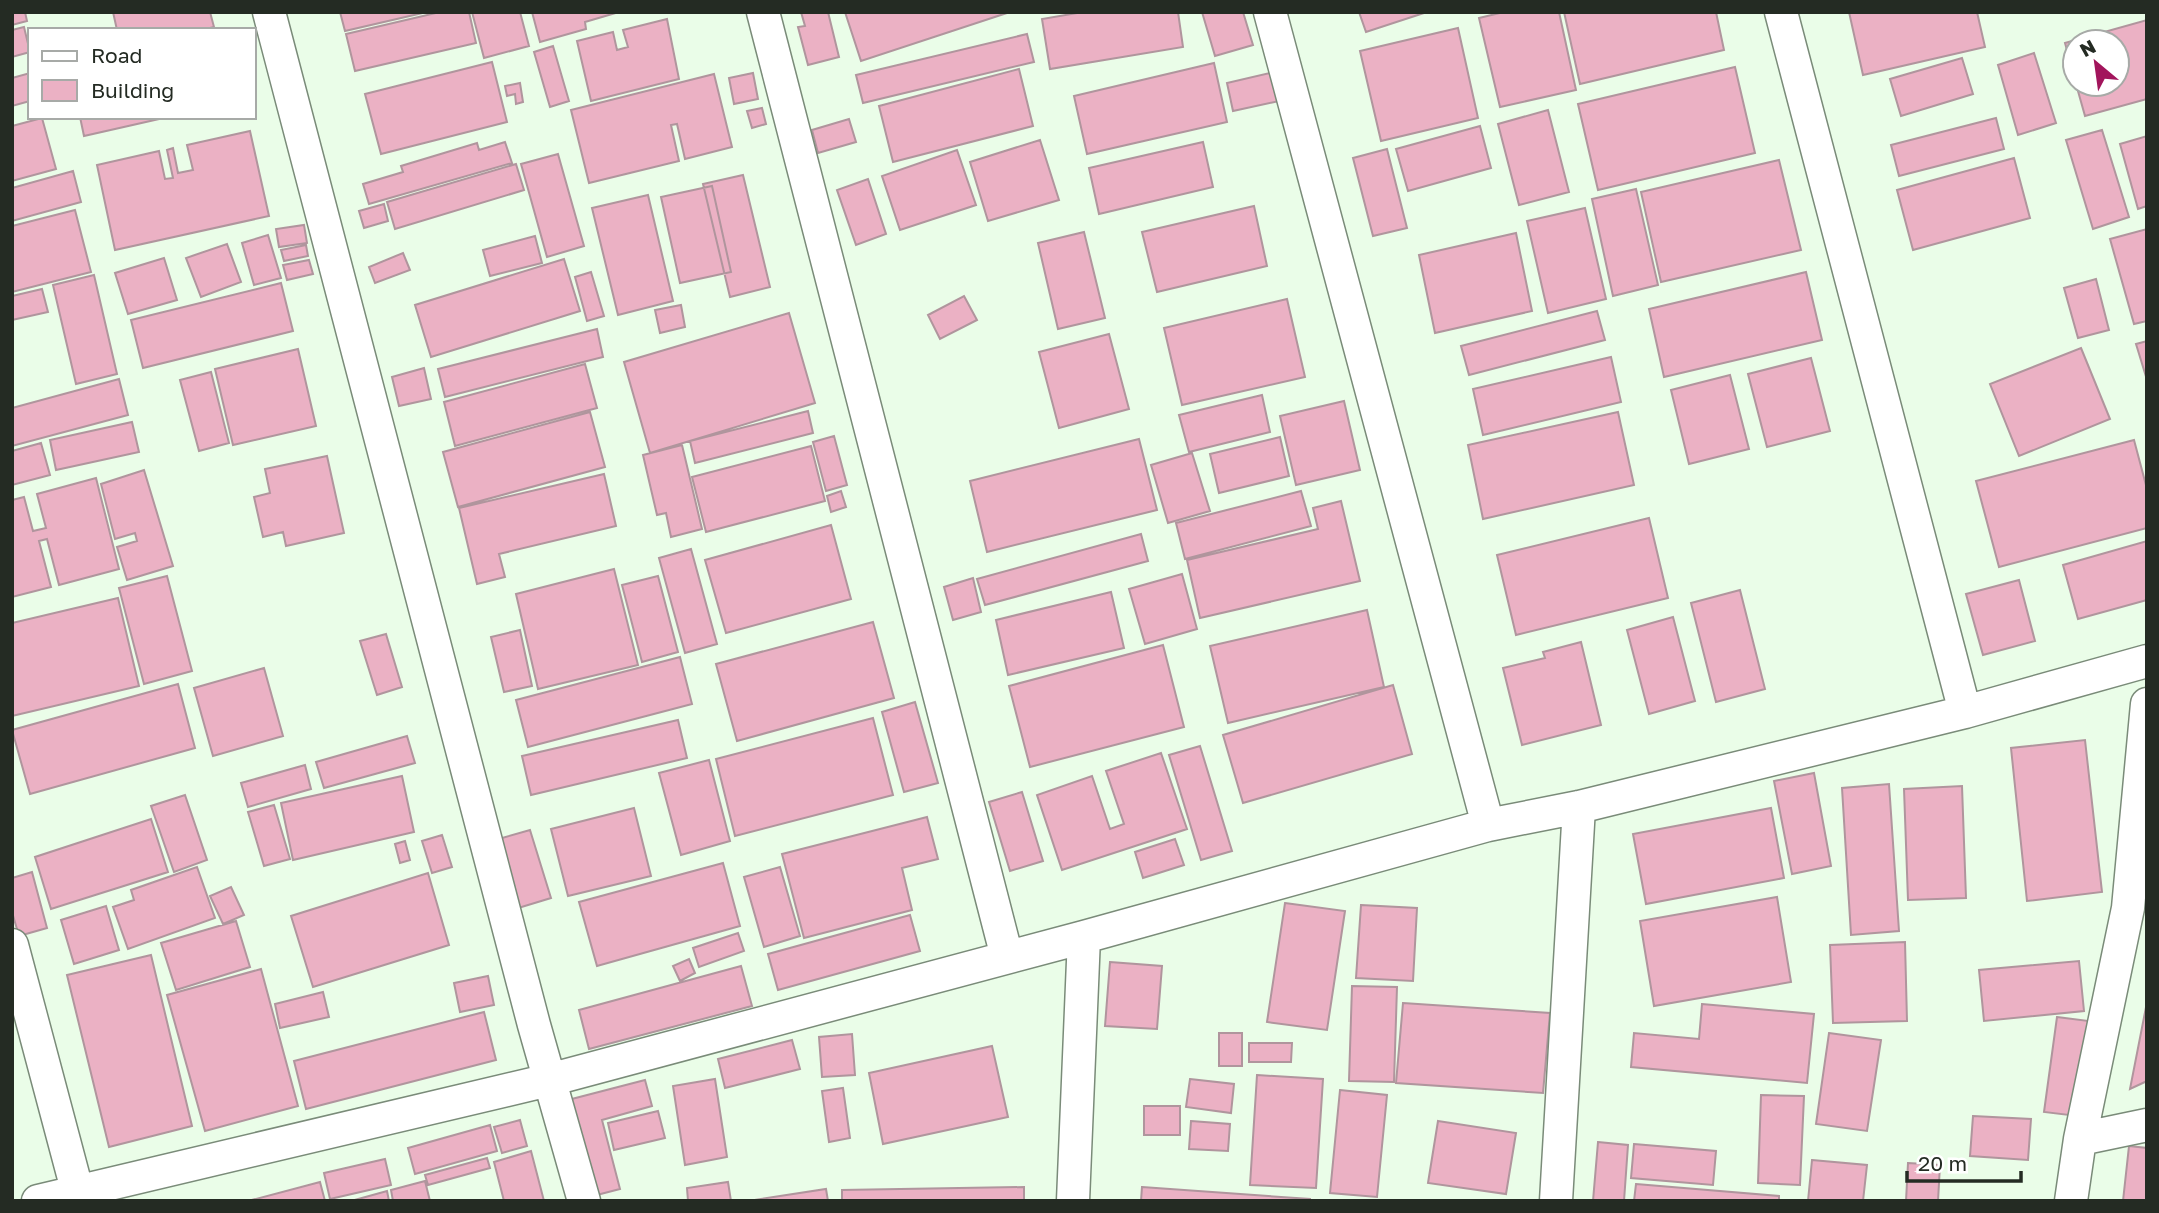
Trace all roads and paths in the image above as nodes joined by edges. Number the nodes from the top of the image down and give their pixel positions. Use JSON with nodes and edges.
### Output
{"nodes":[{"id":1,"x":268,"y":12,"type":"edge"},
{"id":2,"x":763,"y":12,"type":"edge"},
{"id":3,"x":1270,"y":12,"type":"edge"},
{"id":4,"x":1782,"y":12,"type":"edge"},
{"id":5,"x":2147,"y":661,"type":"edge"},
{"id":6,"x":2147,"y":704,"type":"edge"},
{"id":7,"x":1965,"y":712,"type":"junction"},
{"id":8,"x":1579,"y":807,"type":"junction"},
{"id":9,"x":1488,"y":825,"type":"junction"},
{"id":10,"x":1084,"y":937,"type":"junction"},
{"id":11,"x":12,"y":945,"type":"edge"},
{"id":12,"x":1007,"y":957,"type":"junction"},
{"id":13,"x":549,"y":1080,"type":"junction"},
{"id":14,"x":2147,"y":1125,"type":"edge"},
{"id":15,"x":2080,"y":1139,"type":"junction"},
{"id":16,"x":79,"y":1196,"type":"edge"},
{"id":17,"x":38,"y":1201,"type":"edge"},
{"id":18,"x":584,"y":1201,"type":"edge"},
{"id":19,"x":1073,"y":1201,"type":"edge"},
{"id":20,"x":1556,"y":1201,"type":"edge"},
{"id":21,"x":2071,"y":1201,"type":"edge"}],
"edges":[{"from":1,"to":13,"type":"street"},
{"from":2,"to":12,"type":"street"},
{"from":3,"to":9,"type":"street"},
{"from":4,"to":7,"type":"street"},
{"from":5,"to":7,"type":"street"},
{"from":6,"to":15,"type":"street"},
{"from":7,"to":8,"type":"street"},
{"from":8,"to":9,"type":"street"},
{"from":8,"to":20,"type":"street"},
{"from":9,"to":10,"type":"street"},
{"from":10,"to":12,"type":"street"},
{"from":10,"to":19,"type":"street"},
{"from":11,"to":16,"type":"street"},
{"from":12,"to":13,"type":"street"},
{"from":13,"to":16,"type":"street"},
{"from":13,"to":18,"type":"street"},
{"from":14,"to":15,"type":"street"},
{"from":15,"to":21,"type":"street"},
{"from":16,"to":17,"type":"street"}]}
